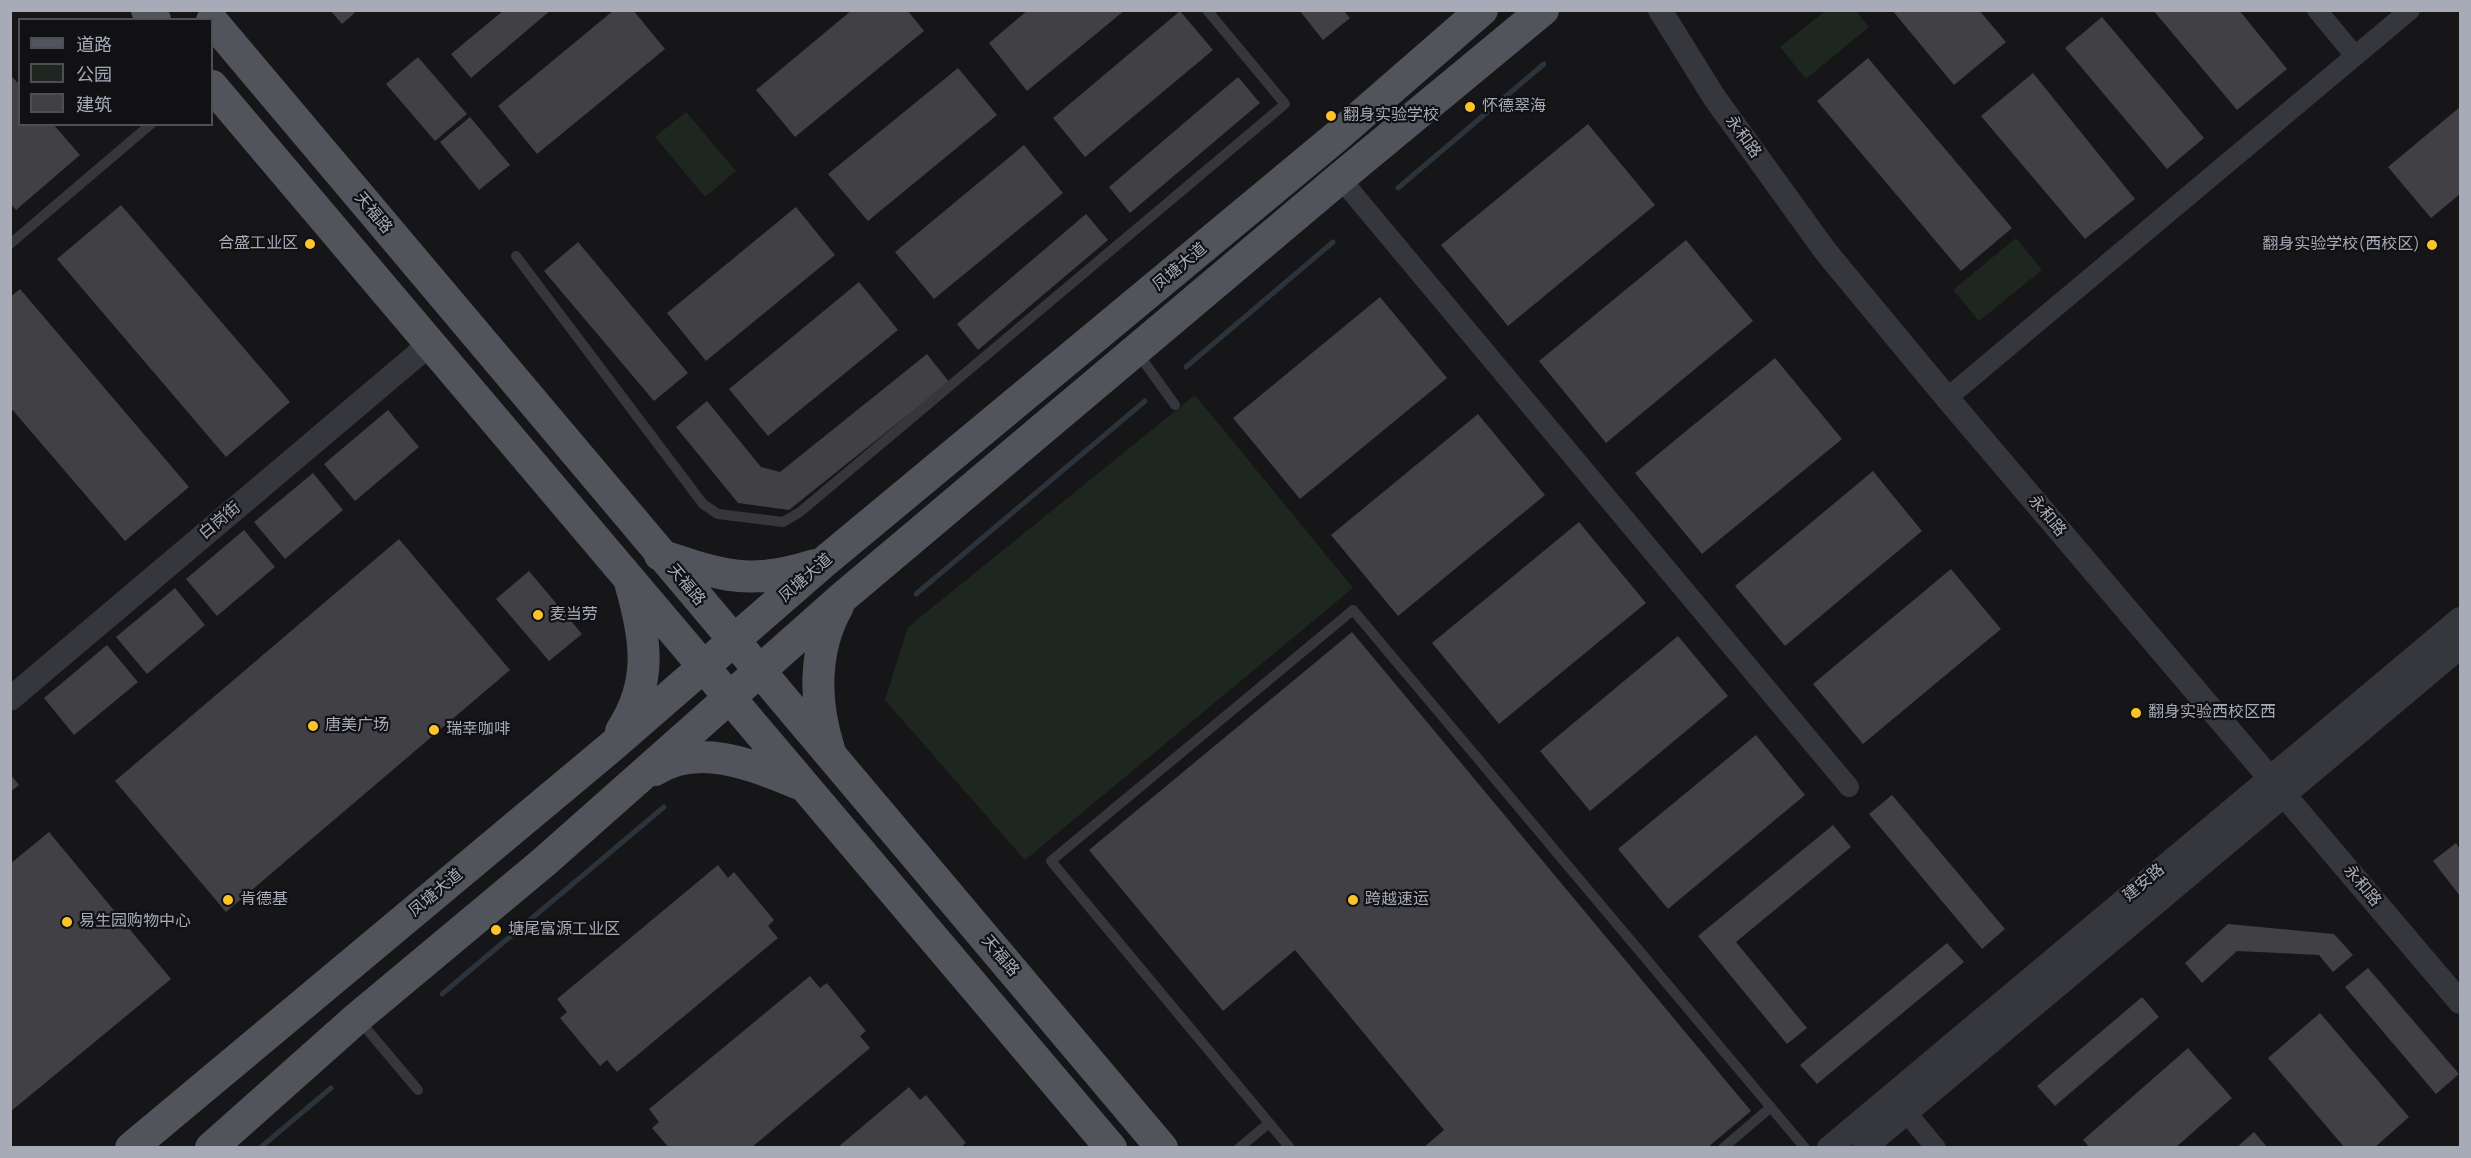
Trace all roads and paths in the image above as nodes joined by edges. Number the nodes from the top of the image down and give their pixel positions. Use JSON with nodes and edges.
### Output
{"nodes":[{"id":1,"x":1207,"y":10,"type":"edge"},
{"id":2,"x":1482,"y":10,"type":"edge"},
{"id":3,"x":1543,"y":10,"type":"edge"},
{"id":4,"x":1659,"y":10,"type":"edge"},
{"id":5,"x":2317,"y":10,"type":"edge"},
{"id":6,"x":2410,"y":10,"type":"edge"},
{"id":7,"x":213,"y":22,"type":"edge"},
{"id":8,"x":2355,"y":56,"type":"junction"},
{"id":9,"x":213,"y":87,"type":"edge"},
{"id":10,"x":149,"y":126,"type":"edge"},
{"id":11,"x":1340,"y":178,"type":"junction"},
{"id":12,"x":10,"y":244,"type":"edge"},
{"id":13,"x":516,"y":256,"type":"dead end"},
{"id":14,"x":430,"y":344,"type":"junction"},
{"id":15,"x":1136,"y":350,"type":"junction"},
{"id":16,"x":1947,"y":398,"type":"junction"},
{"id":17,"x":1175,"y":405,"type":"dead end"},
{"id":18,"x":660,"y":555,"type":"junction"},
{"id":19,"x":824,"y":562,"type":"junction"},
{"id":20,"x":630,"y":579,"type":"junction"},
{"id":21,"x":843,"y":597,"type":"junction"},
{"id":22,"x":2460,"y":619,"type":"edge"},
{"id":23,"x":733,"y":641,"type":"junction"},
{"id":24,"x":2460,"y":647,"type":"edge"},
{"id":25,"x":704,"y":667,"type":"junction"},
{"id":26,"x":759,"y":672,"type":"junction"},
{"id":27,"x":729,"y":697,"type":"junction"},
{"id":28,"x":10,"y":699,"type":"edge"},
{"id":29,"x":611,"y":747,"type":"junction"},
{"id":30,"x":832,"y":758,"type":"junction"},
{"id":31,"x":628,"y":786,"type":"junction"},
{"id":32,"x":805,"y":786,"type":"junction"},
{"id":33,"x":2277,"y":786,"type":"junction"},
{"id":34,"x":1850,"y":787,"type":"dead end"},
{"id":35,"x":2460,"y":1002,"type":"edge"},
{"id":36,"x":357,"y":1018,"type":"junction"},
{"id":37,"x":418,"y":1090,"type":"dead end"},
{"id":38,"x":1771,"y":1107,"type":"junction"},
{"id":39,"x":1906,"y":1112,"type":"junction"},
{"id":40,"x":1269,"y":1123,"type":"junction"},
{"id":41,"x":131,"y":1148,"type":"edge"},
{"id":42,"x":211,"y":1148,"type":"edge"},
{"id":43,"x":1111,"y":1148,"type":"edge"},
{"id":44,"x":1162,"y":1148,"type":"edge"},
{"id":45,"x":1239,"y":1148,"type":"edge"},
{"id":46,"x":1290,"y":1148,"type":"edge"},
{"id":47,"x":1723,"y":1148,"type":"edge"},
{"id":48,"x":1805,"y":1148,"type":"edge"},
{"id":49,"x":1829,"y":1148,"type":"edge"},
{"id":50,"x":1864,"y":1148,"type":"edge"},
{"id":51,"x":1936,"y":1148,"type":"edge"}],
"edges":[{"from":1,"to":13,"type":"lane"},
{"from":2,"to":19,"type":"main road","name":"凤塘大道"},
{"from":3,"to":11,"type":"main road"},
{"from":4,"to":16,"type":"street","name":"永和路"},
{"from":5,"to":8,"type":"street"},
{"from":6,"to":8,"type":"street"},
{"from":7,"to":18,"type":"main road","name":"天福路"},
{"from":8,"to":16,"type":"street"},
{"from":9,"to":14,"type":"main road"},
{"from":10,"to":12,"type":"lane"},
{"from":11,"to":15,"type":"main road"},
{"from":11,"to":34,"type":"street"},
{"from":14,"to":20,"type":"main road"},
{"from":14,"to":28,"type":"street","name":"白岗街"},
{"from":15,"to":17,"type":"lane"},
{"from":15,"to":21,"type":"main road"},
{"from":16,"to":33,"type":"street","name":"永和路"},
{"from":18,"to":19,"type":"main road"},
{"from":18,"to":23,"type":"main road","name":"天福路"},
{"from":19,"to":23,"type":"main road","name":"凤塘大道"},
{"from":20,"to":25,"type":"main road"},
{"from":20,"to":29,"type":"main road"},
{"from":21,"to":26,"type":"main road"},
{"from":21,"to":30,"type":"main road"},
{"from":22,"to":33,"type":"street","name":"建安路"},
{"from":23,"to":25,"type":"main road","name":"凤塘大道"},
{"from":23,"to":26,"type":"main road","name":"天福路"},
{"from":24,"to":33,"type":"street","name":"建安路"},
{"from":25,"to":27,"type":"main road"},
{"from":25,"to":29,"type":"main road","name":"凤塘大道"},
{"from":26,"to":27,"type":"main road"},
{"from":26,"to":30,"type":"main road","name":"天福路"},
{"from":27,"to":31,"type":"main road"},
{"from":27,"to":32,"type":"main road"},
{"from":29,"to":41,"type":"main road","name":"凤塘大道"},
{"from":30,"to":44,"type":"main road","name":"天福路"},
{"from":31,"to":32,"type":"main road"},
{"from":31,"to":36,"type":"main road"},
{"from":32,"to":43,"type":"main road"},
{"from":33,"to":35,"type":"street","name":"永和路"},
{"from":33,"to":39,"type":"street","name":"建安路"},
{"from":33,"to":49,"type":"street","name":"建安路"},
{"from":36,"to":37,"type":"lane"},
{"from":36,"to":42,"type":"main road"},
{"from":38,"to":40,"type":"lane"},
{"from":38,"to":47,"type":"lane"},
{"from":38,"to":48,"type":"lane"},
{"from":39,"to":50,"type":"street","name":"建安路"},
{"from":39,"to":51,"type":"street"},
{"from":40,"to":45,"type":"lane"},
{"from":40,"to":46,"type":"lane"}]}
